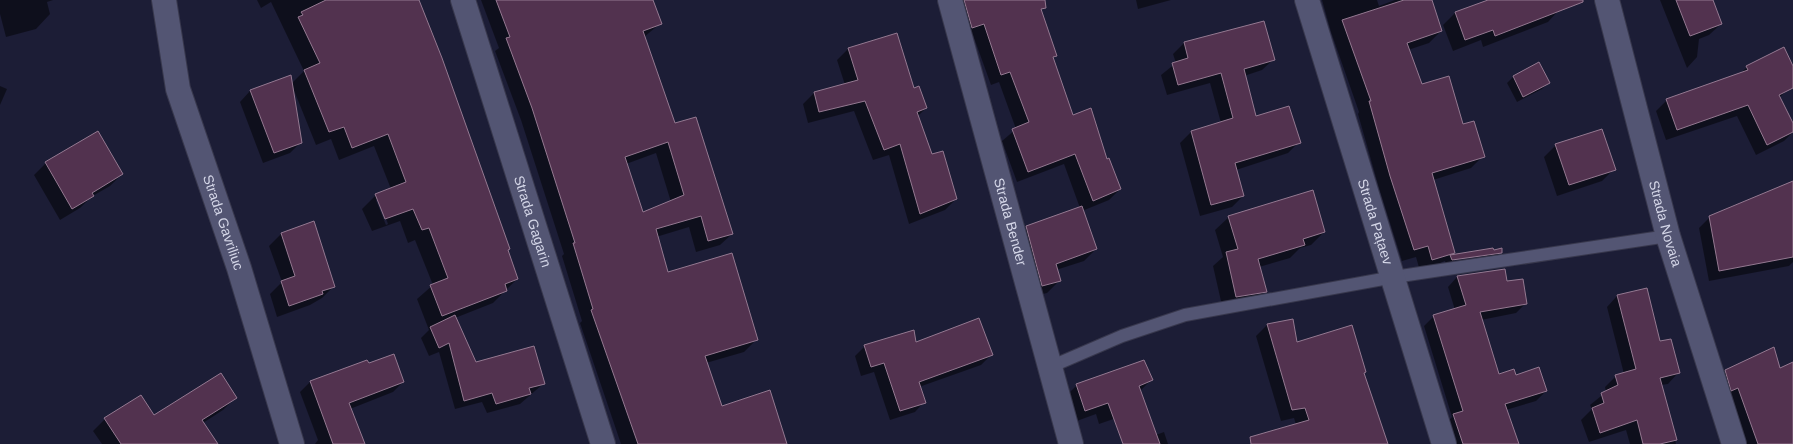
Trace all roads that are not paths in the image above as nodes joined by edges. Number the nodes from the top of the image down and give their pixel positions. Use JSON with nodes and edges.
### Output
{"nodes":[{"id":1,"x":164,"y":0,"type":"edge"},
{"id":2,"x":463,"y":0,"type":"edge"},
{"id":3,"x":950,"y":0,"type":"edge"},
{"id":4,"x":1307,"y":0,"type":"edge"},
{"id":5,"x":1607,"y":0,"type":"edge"},
{"id":6,"x":1668,"y":236,"type":"junction"},
{"id":7,"x":1394,"y":277,"type":"junction"},
{"id":8,"x":1050,"y":367,"type":"junction"},
{"id":9,"x":292,"y":444,"type":"edge"},
{"id":10,"x":603,"y":444,"type":"edge"},
{"id":11,"x":1071,"y":444,"type":"edge"},
{"id":12,"x":1444,"y":444,"type":"edge"},
{"id":13,"x":1734,"y":444,"type":"edge"}],
"edges":[{"from":1,"to":9,"type":"street","name":"Strada Gavriliuc"},
{"from":2,"to":10,"type":"street","name":"Strada Gagarin"},
{"from":3,"to":8,"type":"street","name":"Strada Bender"},
{"from":4,"to":7,"type":"street","name":"Strada Pațaev"},
{"from":5,"to":6,"type":"street","name":"Strada Novaia"},
{"from":6,"to":7,"type":"lane"},
{"from":6,"to":13,"type":"street","name":"Strada Novaia"},
{"from":7,"to":8,"type":"lane"},
{"from":7,"to":12,"type":"street","name":"Strada Pațaev"},
{"from":8,"to":11,"type":"street","name":"Strada Bender"}]}
